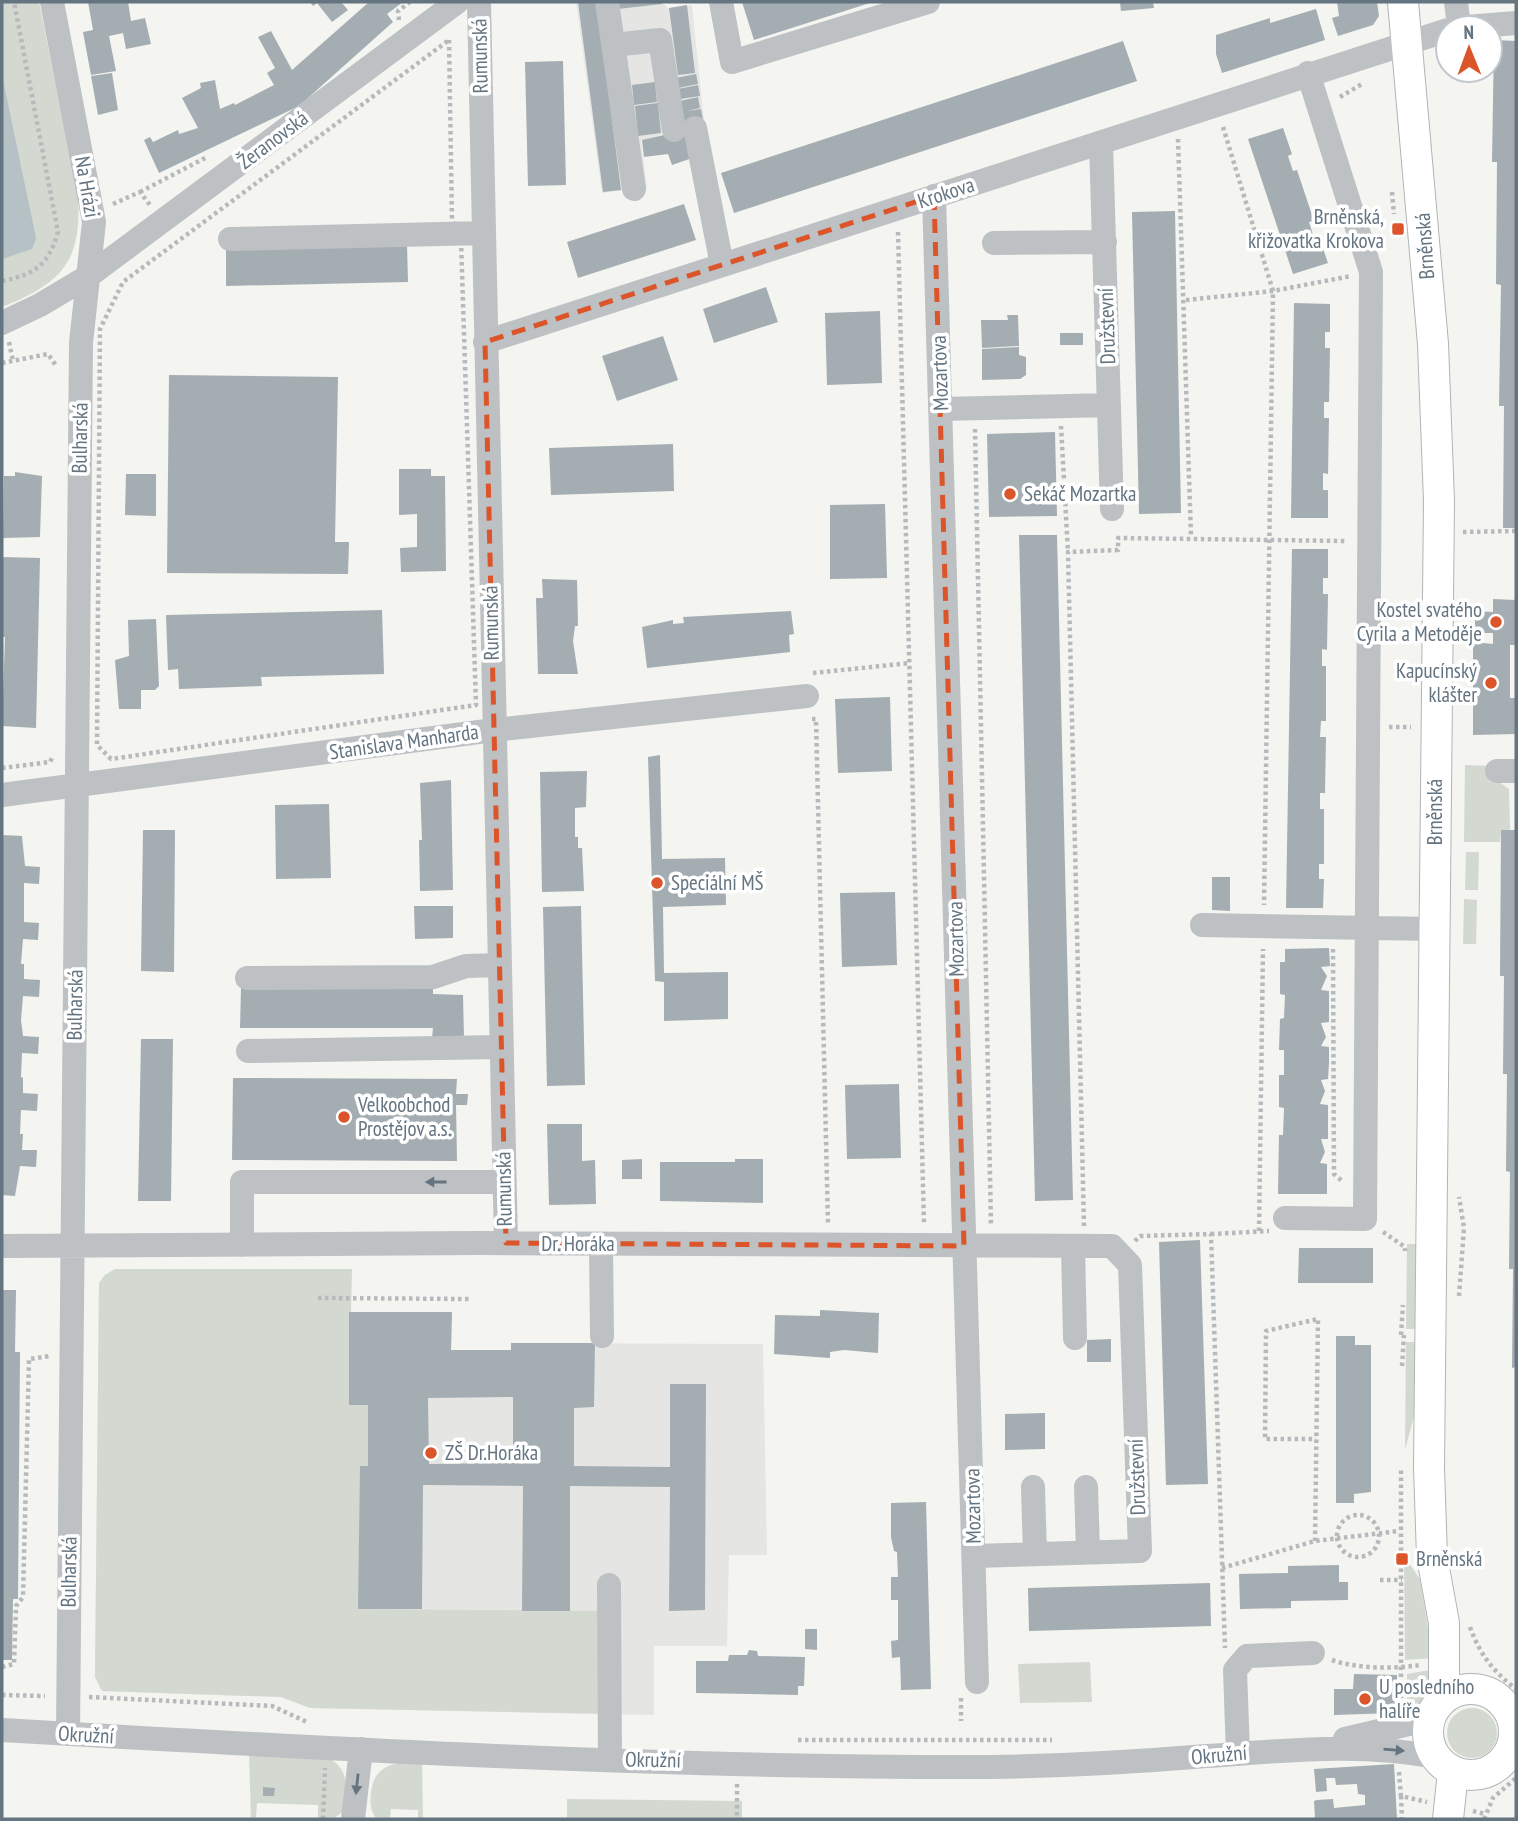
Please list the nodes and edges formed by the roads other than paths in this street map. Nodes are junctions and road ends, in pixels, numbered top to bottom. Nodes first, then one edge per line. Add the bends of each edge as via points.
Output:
1 (52, 2) edge
2 (457, 2) edge
3 (480, 2) edge
4 (607, 2) edge
5 (721, 2) edge
6 (928, 2) edge
7 (1403, 2) edge
8 (1434, 35) edge
9 (1408, 44) junction
10 (613, 45) junction
11 (1308, 73) junction
12 (1101, 143) junction
13 (635, 189) dead end
14 (934, 197) junction
15 (483, 233) junction
16 (230, 239) dead end
17 (1105, 242) junction
18 (994, 243) dead end
19 (722, 265) junction
20 (87, 277) junction
21 (2, 323) edge
22 (485, 342) junction
23 (1109, 405) junction
24 (941, 410) junction
25 (1112, 509) dead end
26 (805, 708) road end
27 (494, 730) junction
28 (77, 786) junction
29 (2, 795) edge
30 (1202, 925) dead end
31 (1368, 928) junction
32 (1435, 929) junction
33 (499, 965) junction
34 (247, 978) dead end
35 (501, 1046) junction
36 (248, 1051) dead end
37 (504, 1182) junction
38 (1285, 1218) dead end
39 (1078, 1241) junction
40 (506, 1243) junction
41 (601, 1244) junction
42 (242, 1245) junction
43 (72, 1246) junction
44 (964, 1246) junction
45 (1121, 1246) joint
46 (2, 1247) edge
47 (602, 1336) dead end
48 (1075, 1338) dead end
49 (1033, 1487) dead end
50 (1086, 1487) dead end
51 (1088, 1552) junction
52 (1035, 1554) junction
53 (974, 1556) junction
54 (609, 1585) dead end
55 (1444, 1623) junction
56 (1313, 1653) road end
57 (969, 1688) road end
58 (1480, 1690) junction
59 (1437, 1709) junction
60 (1513, 1712) edge
61 (2, 1730) edge
62 (68, 1734) junction
63 (1303, 1748) junction
64 (361, 1749) junction
65 (1238, 1754) junction
66 (1515, 1758) edge
67 (610, 1759) junction
68 (1455, 1768) junction
69 (354, 1819) edge
70 (1448, 1819) edge
71 (1466, 1819) edge

1 - 20 street, Na Hrázi via 94,222
2 - 20 street, Žeranovská
3 - 15 street, Rumunská
4 - 10 street
5 - 6 street via 733,62
7 - 9 main road, Brněnská
8 - 9 street, Krokova
9 - 11 street, Krokova
9 - 32 main road, Brněnská via 1433,352 1438,501
10 - 13 street
10 - 19 street via 660,40
11 - 12 street, Krokova
11 - 31 street via 1371,272
12 - 14 street, Krokova
12 - 17 street, Družstevní
14 - 19 street, Krokova
14 - 24 street, Mozartova
15 - 16 street
15 - 22 street, Rumunská
17 - 18 street
17 - 23 street, Družstevní
19 - 22 street, Krokova
20 - 21 street
20 - 28 street, Bulharská via 81,343
22 - 27 street, Rumunská
23 - 24 street
23 - 25 street, Družstevní
24 - 44 street, Mozartova
26 - 27 street, Stanislava Manharda
27 - 28 street, Stanislava Manharda
27 - 33 street, Rumunská
28 - 29 street, Stanislava Manharda
28 - 43 street, Bulharská
30 - 31 street
31 - 32 street
31 - 38 street via 1365,1219
32 - 55 main road, Brněnská via 1429,1468 1432,1557
33 - 34 street via 466,966 433,977
33 - 35 street, Rumunská
35 - 36 street
35 - 37 street, Rumunská
37 - 40 street, Rumunská
37 -> 42 street via 242,1182
39 - 44 street, Dr. Horáka
39 - 45 street, Dr. Horáka
39 - 48 street
40 - 41 street, Dr. Horáka
40 - 42 street, Dr. Horáka
41 - 44 street, Dr. Horáka
41 - 47 street
42 - 43 street, Dr. Horáka
43 - 46 street, Dr. Horáka
43 - 62 street, Bulharská
44 - 53 street, Mozartova
45 - 51 street, Družstevní via 1130,1265 1140,1551
49 - 52 street
50 - 51 street
51 - 52 street, Družstevní
52 - 53 street, Družstevní
53 - 57 street, Mozartova
54 - 67 street
55 - 58 main road, Brněnská
55 - 59 main road, Brněnská
56 - 65 street via 1247,1656 1239,1662 1235,1670
58 - 59 main road via 1461,1690
58 - 60 main road
59 - 63 street, Okružní
59 - 68 main road via 1428,1739
60 - 66 main road
61 - 62 street, Okružní
62 - 64 street, Okružní
63 - 65 street, Okružní
63 -> 68 street, Okružní via 1398,1750
64 - 67 street, Okružní
64 -> 69 street
65 - 67 street, Okružní via 990,1767
66 - 68 main road via 1497,1767
68 - 70 main road
68 - 71 main road

